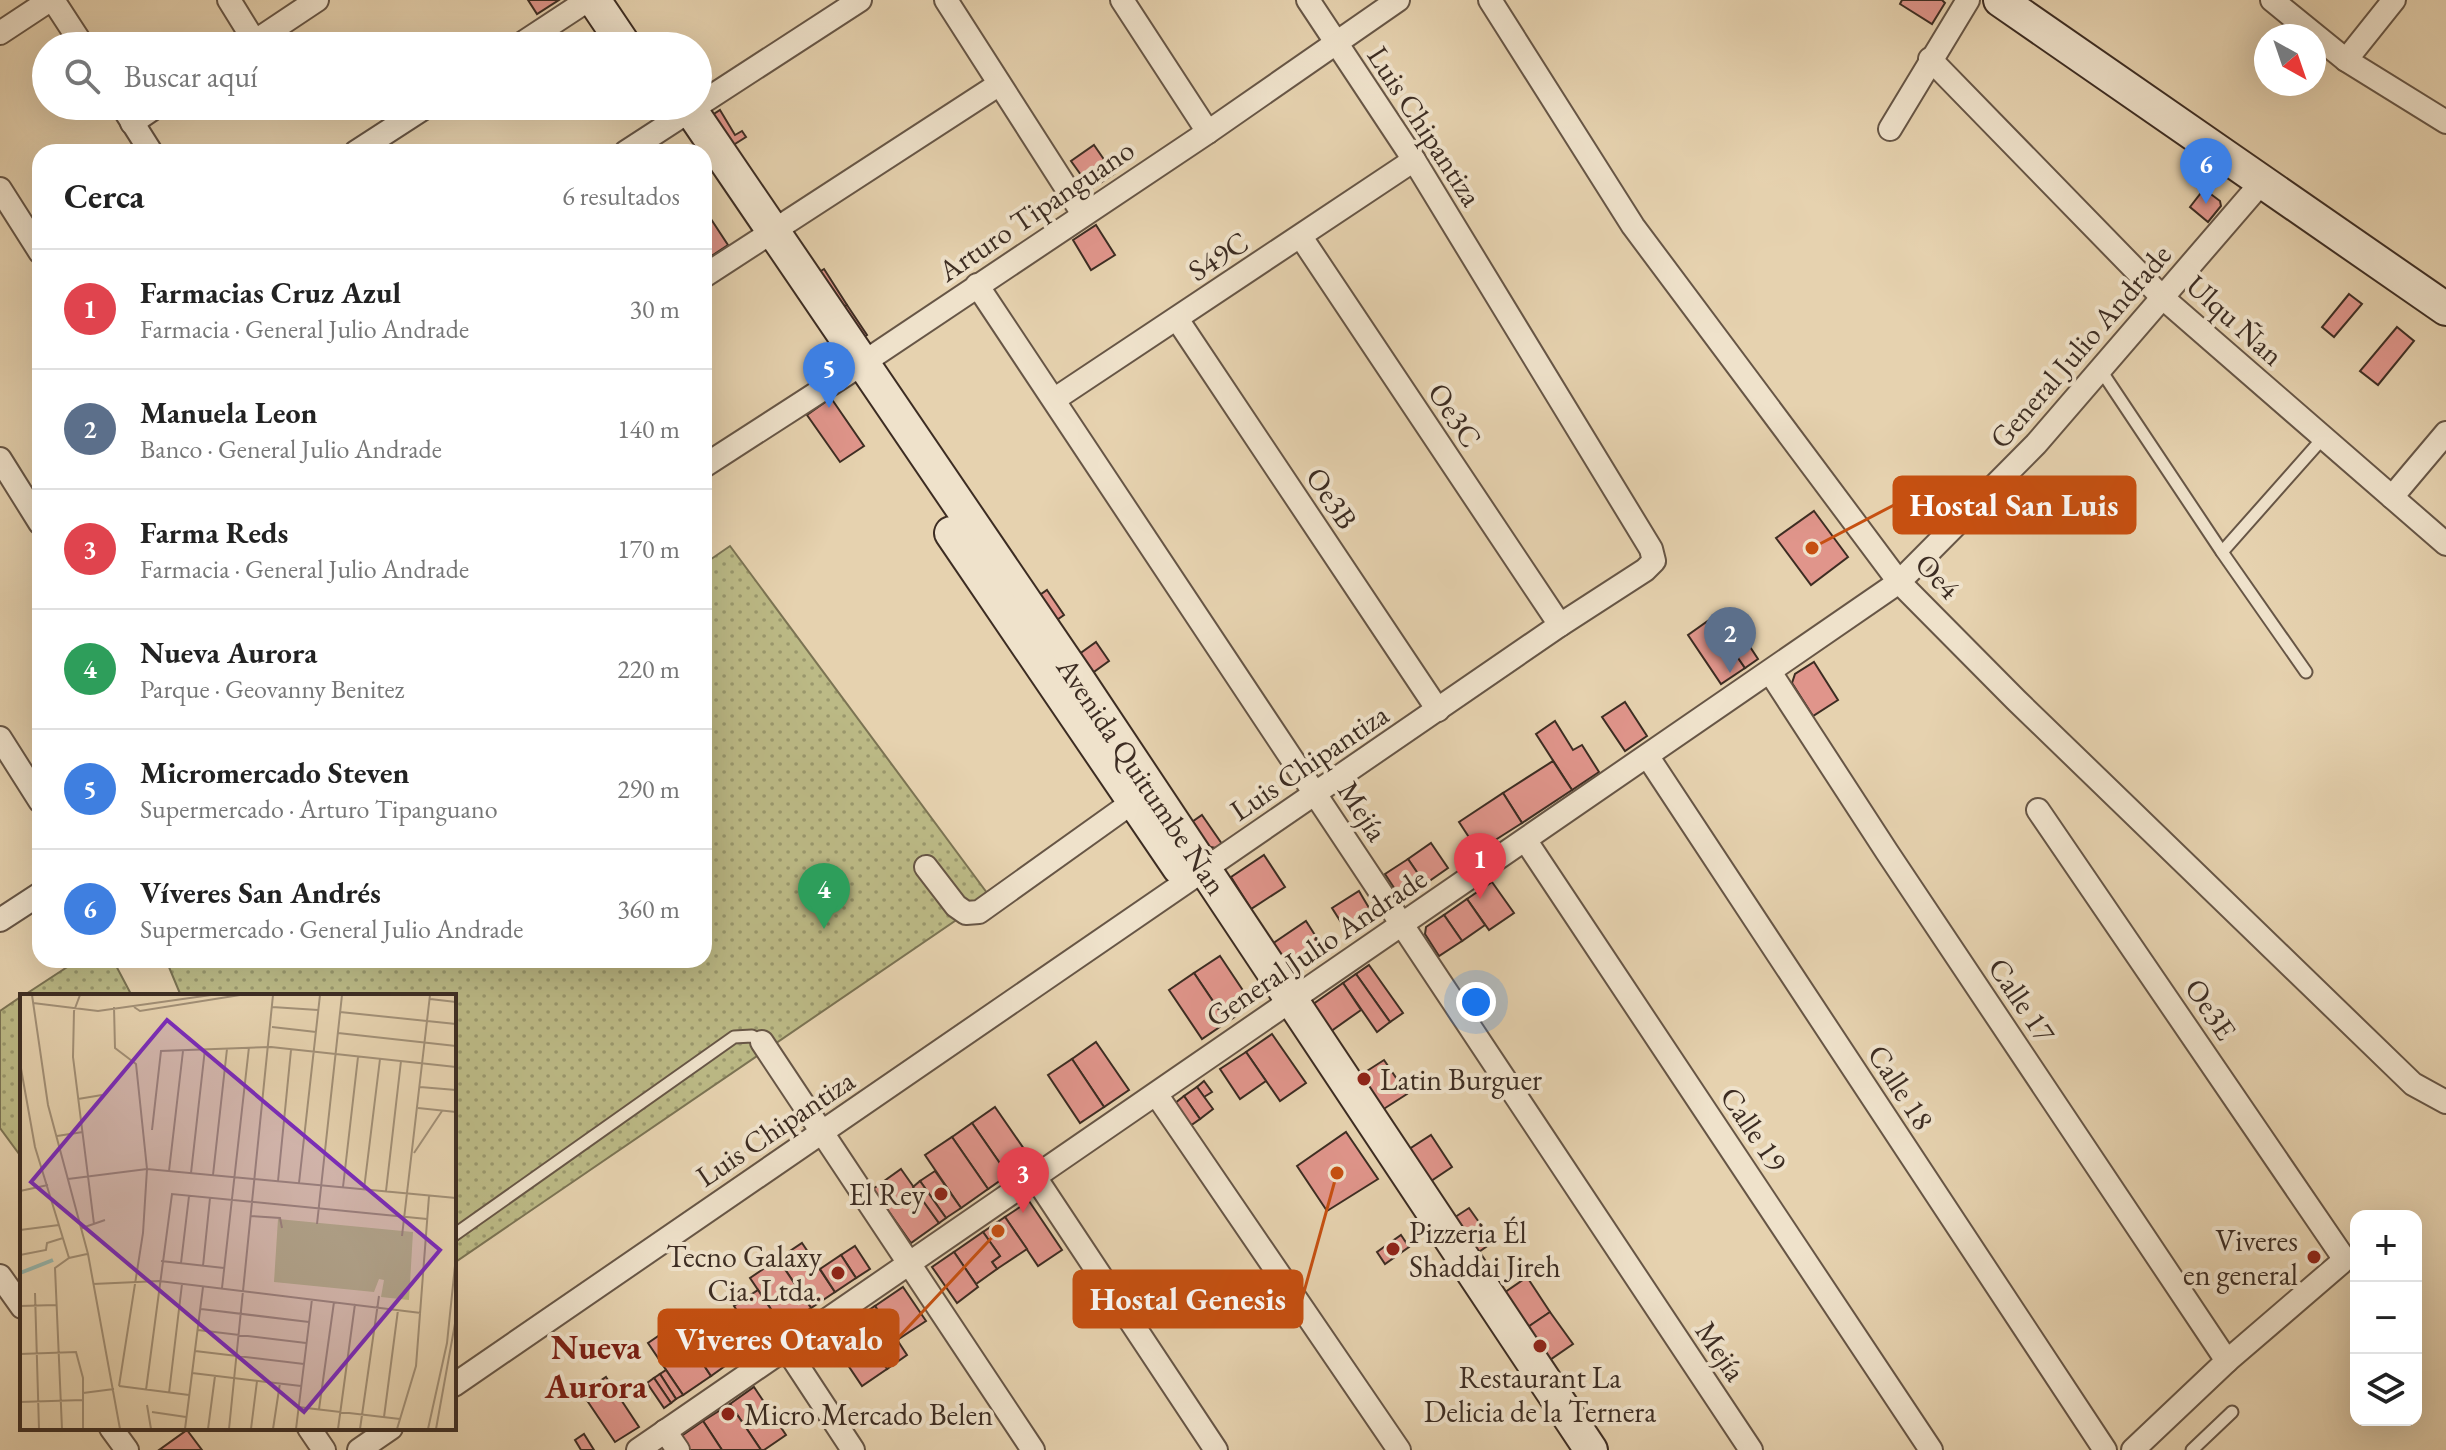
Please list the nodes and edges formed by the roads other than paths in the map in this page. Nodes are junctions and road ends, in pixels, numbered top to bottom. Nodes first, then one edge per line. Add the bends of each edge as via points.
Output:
1 (52, 0) edge
2 (229, 0) edge
3 (317, 0) edge
4 (591, 0) edge
5 (620, 0) edge
6 (860, 0) edge
7 (946, 0) edge
8 (1122, 0) edge
9 (1308, 0) edge
10 (1398, 0) edge
11 (1490, 0) edge
12 (1968, 0) edge
13 (2000, 0) edge
14 (2394, 0) edge
15 (2287, 4) edge
16 (74, 32) edge
17 (246, 32) edge
18 (270, 32) edge
19 (540, 32) edge
20 (615, 32) edge
21 (640, 32) edge
22 (0, 33) edge
23 (1336, 44) junction
24 (1930, 59) junction
25 (2346, 60) junction
26 (998, 85) junction
27 (712, 91) edge
28 (131, 120) edge
29 (405, 120) edge
30 (668, 120) edge
31 (684, 120) edge
32 (686, 120) edge
33 (2446, 122) edge
34 (1890, 129) dead end
35 (1208, 132) junction
36 (146, 144) edge
37 (368, 144) edge
38 (637, 144) edge
39 (693, 144) edge
40 (702, 144) edge
41 (712, 159) edge
42 (1414, 160) junction
43 (712, 174) edge
44 (2262, 182) junction
45 (0, 189) edge
46 (1083, 214) junction
47 (764, 237) junction
48 (1301, 237) junction
49 (32, 239) edge
50 (712, 271) edge
51 (977, 285) junction
52 (2163, 298) junction
53 (2446, 309) edge
54 (1177, 319) junction
55 (853, 369) junction
56 (2100, 369) junction
57 (1055, 399) junction
58 (2446, 433) edge
59 (2323, 438) junction
60 (0, 459) edge
61 (712, 461) edge
62 (2392, 497) junction
63 (32, 510) edge
64 (2446, 544) edge
65 (2222, 552) junction
66 (1899, 582) junction
67 (1560, 625) junction
68 (1770, 672) junction
69 (2306, 672) dead end
70 (1438, 710) junction
71 (0, 738) edge
72 (1648, 757) junction
73 (32, 788) edge
74 (1316, 793) junction
75 (1142, 796) junction
76 (2038, 810) dead end
77 (1526, 841) junction
78 (926, 867) dead end
79 (1197, 876) junction
80 (32, 899) edge
81 (0, 920) edge
82 (1401, 924) junction
83 (1282, 1007) junction
84 (762, 1042) joint
85 (1156, 1094) junction
86 (2446, 1102) edge
87 (821, 1133) junction
88 (1035, 1177) junction
89 (456, 1234) edge
90 (909, 1264) junction
91 (0, 1276) edge
92 (20, 1304) edge
93 (786, 1348) junction
94 (2227, 1361) junction
95 (456, 1384) edge
96 (2232, 1412) dead end
97 (112, 1430) edge
98 (310, 1430) edge
99 (388, 1430) edge
100 (672, 1441) edge
101 (127, 1450) edge
102 (324, 1450) edge
103 (359, 1450) edge
104 (638, 1450) edge
105 (853, 1450) edge
106 (1033, 1450) edge
107 (1216, 1450) edge
108 (1399, 1450) edge
109 (1566, 1450) edge
110 (1591, 1450) edge
111 (1751, 1450) edge
112 (1931, 1450) edge
113 (2105, 1450) edge
114 (2133, 1450) edge
115 (2192, 1450) edge

1 - 16 street
1 - 22 street
2 - 17 street
3 - 18 street
4 - 19 street
4 - 20 street
5 - 21 street
6 - 27 street
7 - 26 street
8 - 35 street
9 - 23 street, Luis Chipantiza
10 - 23 street, Arturo Tipanguano
11 - 66 street, Oe4 via 1633,226
12 - 24 street
13 - 44 street
14 - 25 street
15 - 25 street
23 - 35 street, Arturo Tipanguano
23 - 42 street, Luis Chipantiza
24 - 34 street
24 - 52 street, Ulqu Ñan
25 - 33 street
26 - 46 street
26 - 47 street
28 - 36 street
29 - 37 street
30 - 38 street
31 - 39 street
32 - 40 street, Avenida Quitumbe Ñan
35 - 46 street, Arturo Tipanguano
41 - 47 street, Avenida Quitumbe Ñan
42 - 48 street, S49C
42 - 67 street, Luis Chipantiza via 1651,549 1654,561 1645,570
43 - 47 street, Avenida Quitumbe Ñan
44 - 52 street, General Julio Andrade
44 - 53 street
45 - 49 street
46 - 51 street, Arturo Tipanguano
47 - 50 street
47 - 55 street, Avenida Quitumbe Ñan
48 - 54 street, S49C
48 - 67 street, Oe3C
51 - 55 street, Arturo Tipanguano
51 - 57 street, Mejía
52 - 56 street, General Julio Andrade
52 - 59 street, Ulqu Ñan
54 - 57 street, S49C
54 - 70 street, Oe3B
55 - 61 street, Arturo Tipanguano
55 - 75 street, Avenida Quitumbe Ñan
56 - 65 lane
56 - 66 street, General Julio Andrade via 2036,444
57 - 74 street, Mejía
58 - 62 street
59 - 62 street, Ulqu Ñan
59 - 65 lane
60 - 63 street
62 - 64 street, Ulqu Ñan
65 - 69 lane
66 - 68 street, General Julio Andrade
66 - 86 street, Oe4 via 2413,1084
67 - 70 street, Luis Chipantiza
68 - 72 street, General Julio Andrade
68 - 94 street, Calle 17
70 - 74 street, Luis Chipantiza
71 - 73 street
72 - 77 street, General Julio Andrade
72 - 113 street, Calle 18
74 - 79 street, Luis Chipantiza
74 - 82 street, Mejía
75 - 78 street via 979,912 966,913 956,906
75 - 79 street, Avenida Quitumbe Ñan
76 - 94 street, Oe3E via 2341,1254 2341,1263
77 - 82 street, General Julio Andrade
77 - 112 street, Calle 19
79 - 83 street, Avenida Quitumbe Ñan
79 - 87 street, Luis Chipantiza
80 - 81 street
82 - 83 street, General Julio Andrade
82 - 111 street, Mejía
83 - 85 street, General Julio Andrade
83 - 109 street, Avenida Quitumbe Ñan
83 - 110 street, Avenida Quitumbe Ñan
84 - 87 street
84 - 89 lane via 752,1036 734,1037
85 - 88 street, General Julio Andrade
85 - 108 street
87 - 90 street
87 - 95 street, Luis Chipantiza
88 - 90 street, General Julio Andrade
88 - 107 street
90 - 93 street, General Julio Andrade
90 - 106 street
91 - 92 street
93 - 100 street, General Julio Andrade
93 - 105 street
94 - 114 street
96 - 115 lane
97 - 101 street
98 - 102 street
99 - 103 street
100 - 104 street, General Julio Andrade

